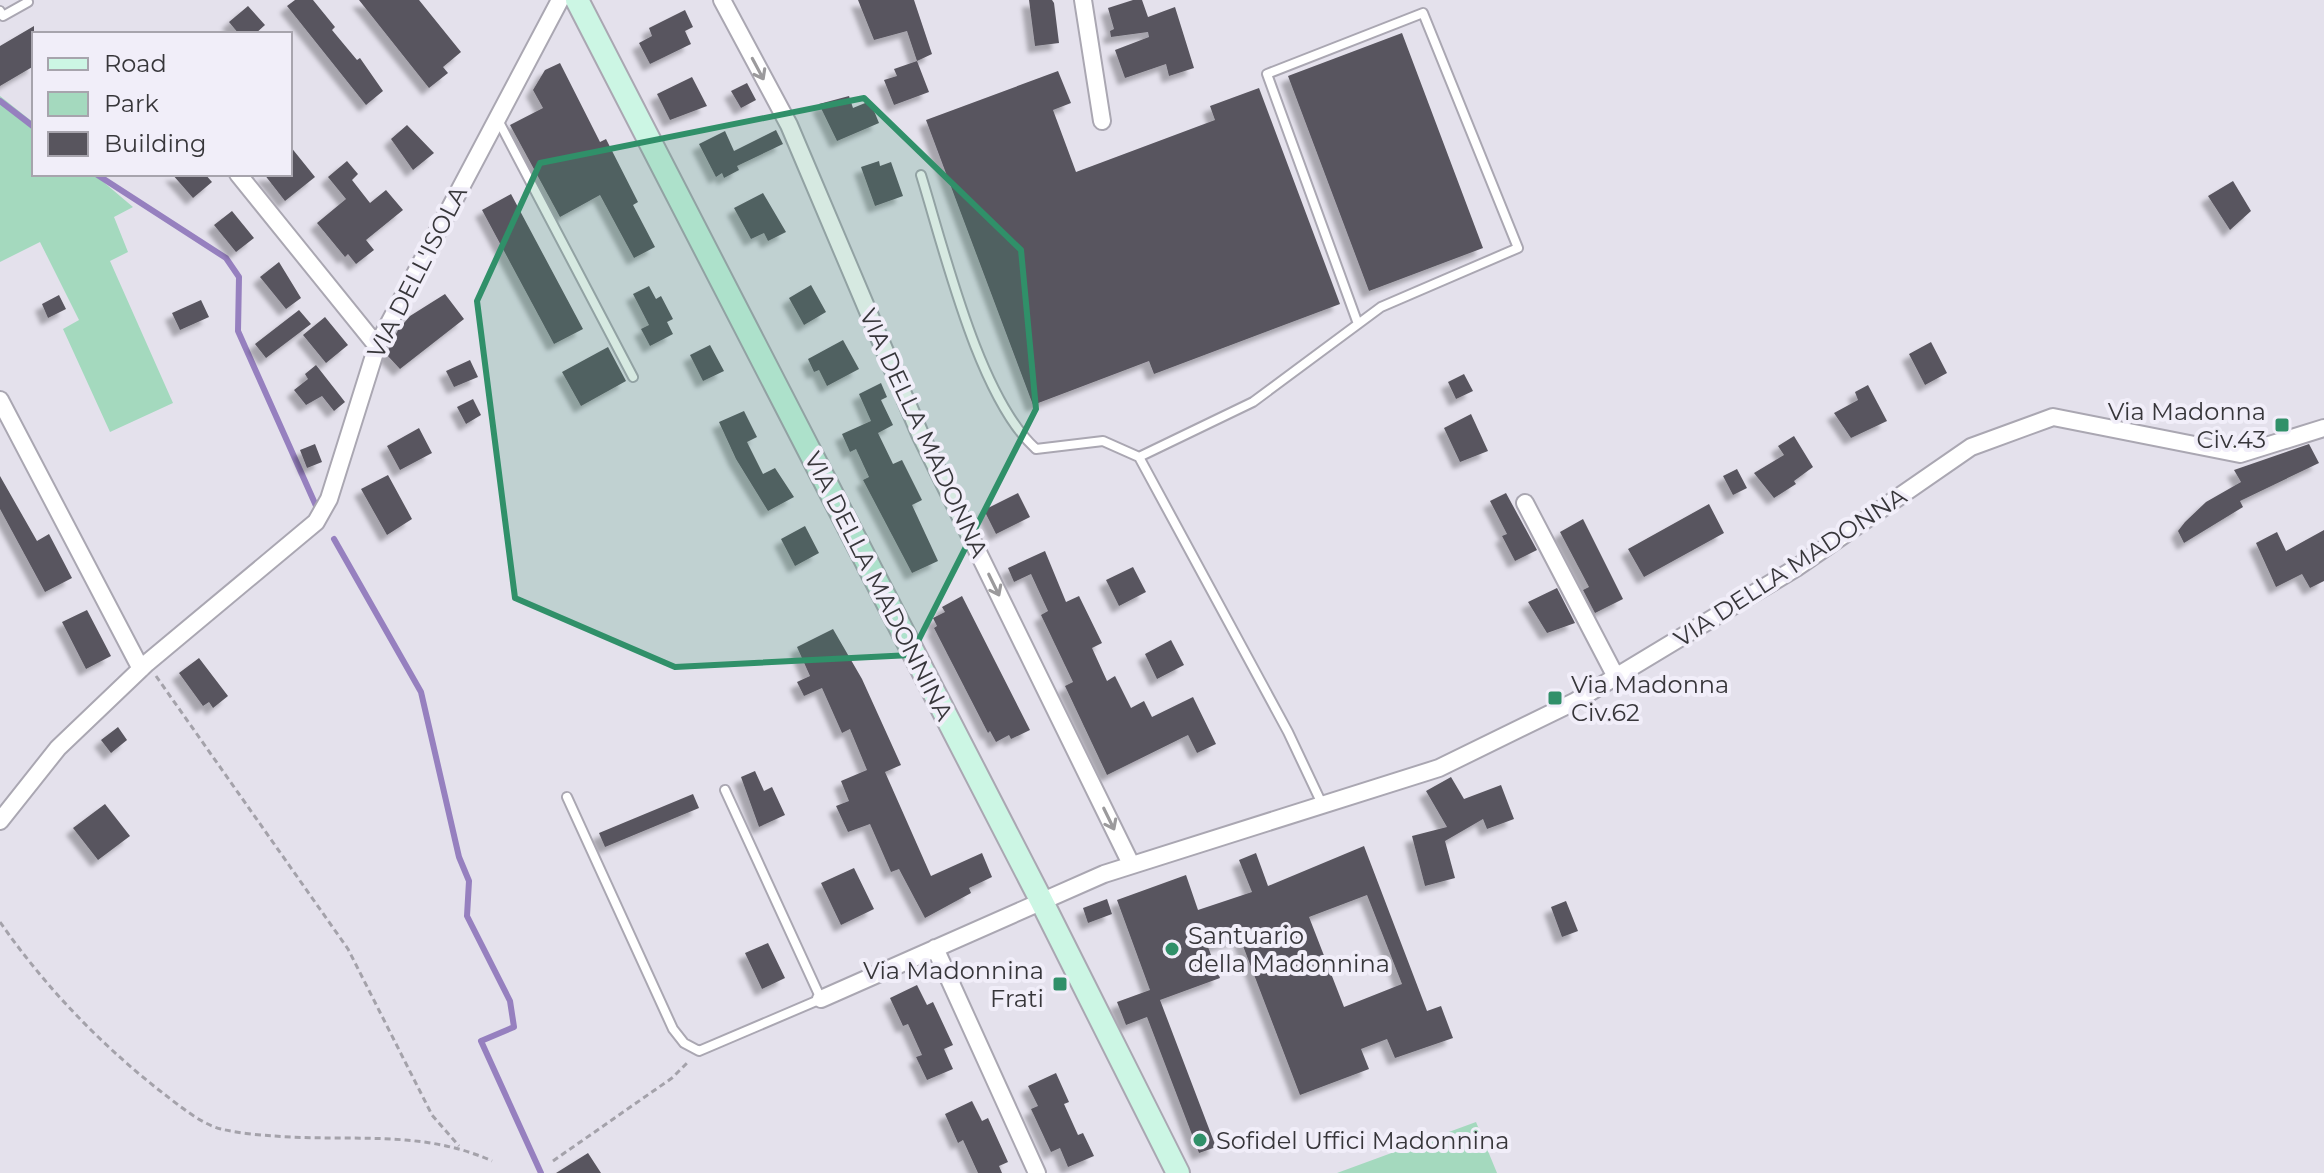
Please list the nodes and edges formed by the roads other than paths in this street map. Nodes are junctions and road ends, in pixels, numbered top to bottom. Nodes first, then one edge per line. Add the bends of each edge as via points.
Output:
1 (560, 0) edge
2 (577, 0) edge
3 (722, 0) edge
4 (1083, 0) edge
5 (28, 2) dead end
6 (0, 11) edge
7 (497, 118) junction
8 (1102, 121) dead end
9 (921, 175) dead end
10 (240, 176) edge
11 (1358, 324) junction
12 (377, 346) junction
13 (633, 377) dead end
14 (0, 400) edge
15 (2324, 428) edge
16 (1139, 457) junction
17 (1525, 503) dead end
18 (144, 666) junction
19 (1616, 677) junction
20 (725, 790) dead end
21 (567, 797) dead end
22 (1323, 807) junction
23 (0, 821) edge
24 (1131, 864) junction
25 (1041, 900) junction
26 (935, 948) junction
27 (821, 999) junction
28 (1037, 1173) edge
29 (1178, 1173) edge

1 - 7 street, VIA DELL'ISOLA
2 - 25 street, VIA DELLA MADONNINA
3 -> 24 street, VIA DELLA MADONNA via 789,125 920,434
4 - 8 street
5 - 6 lane via 3,16
7 - 12 street, VIA DELL'ISOLA
7 - 13 lane
9 - 16 lane via 969,332 1017,432 1036,449 1103,441
10 - 12 street
11 - 11 lane via 1381,307 1518,248 1423,13 1267,74
11 - 16 lane via 1253,402
12 - 18 street, VIA DELL'ISOLA via 329,499 316,522
14 - 18 street
15 - 19 street, VIA DELLA MADONNA via 2240,454 2053,417 1971,447 1796,568
16 - 22 lane
17 - 19 street
18 - 23 street, VIA DELL'ISOLA via 58,748
19 - 22 street, VIA DELLA MADONNA via 1439,768
20 - 27 lane
21 - 27 lane via 684,1043 699,1051
22 - 24 street, VIA DELLA MADONNA
24 - 25 street, VIA DELLA MADONNA
25 - 26 street, VIA DELLA MADONNA
25 - 29 street, VIA DELLA MADONNINA
26 - 27 street, VIA DELLA MADONNA
26 - 28 street

